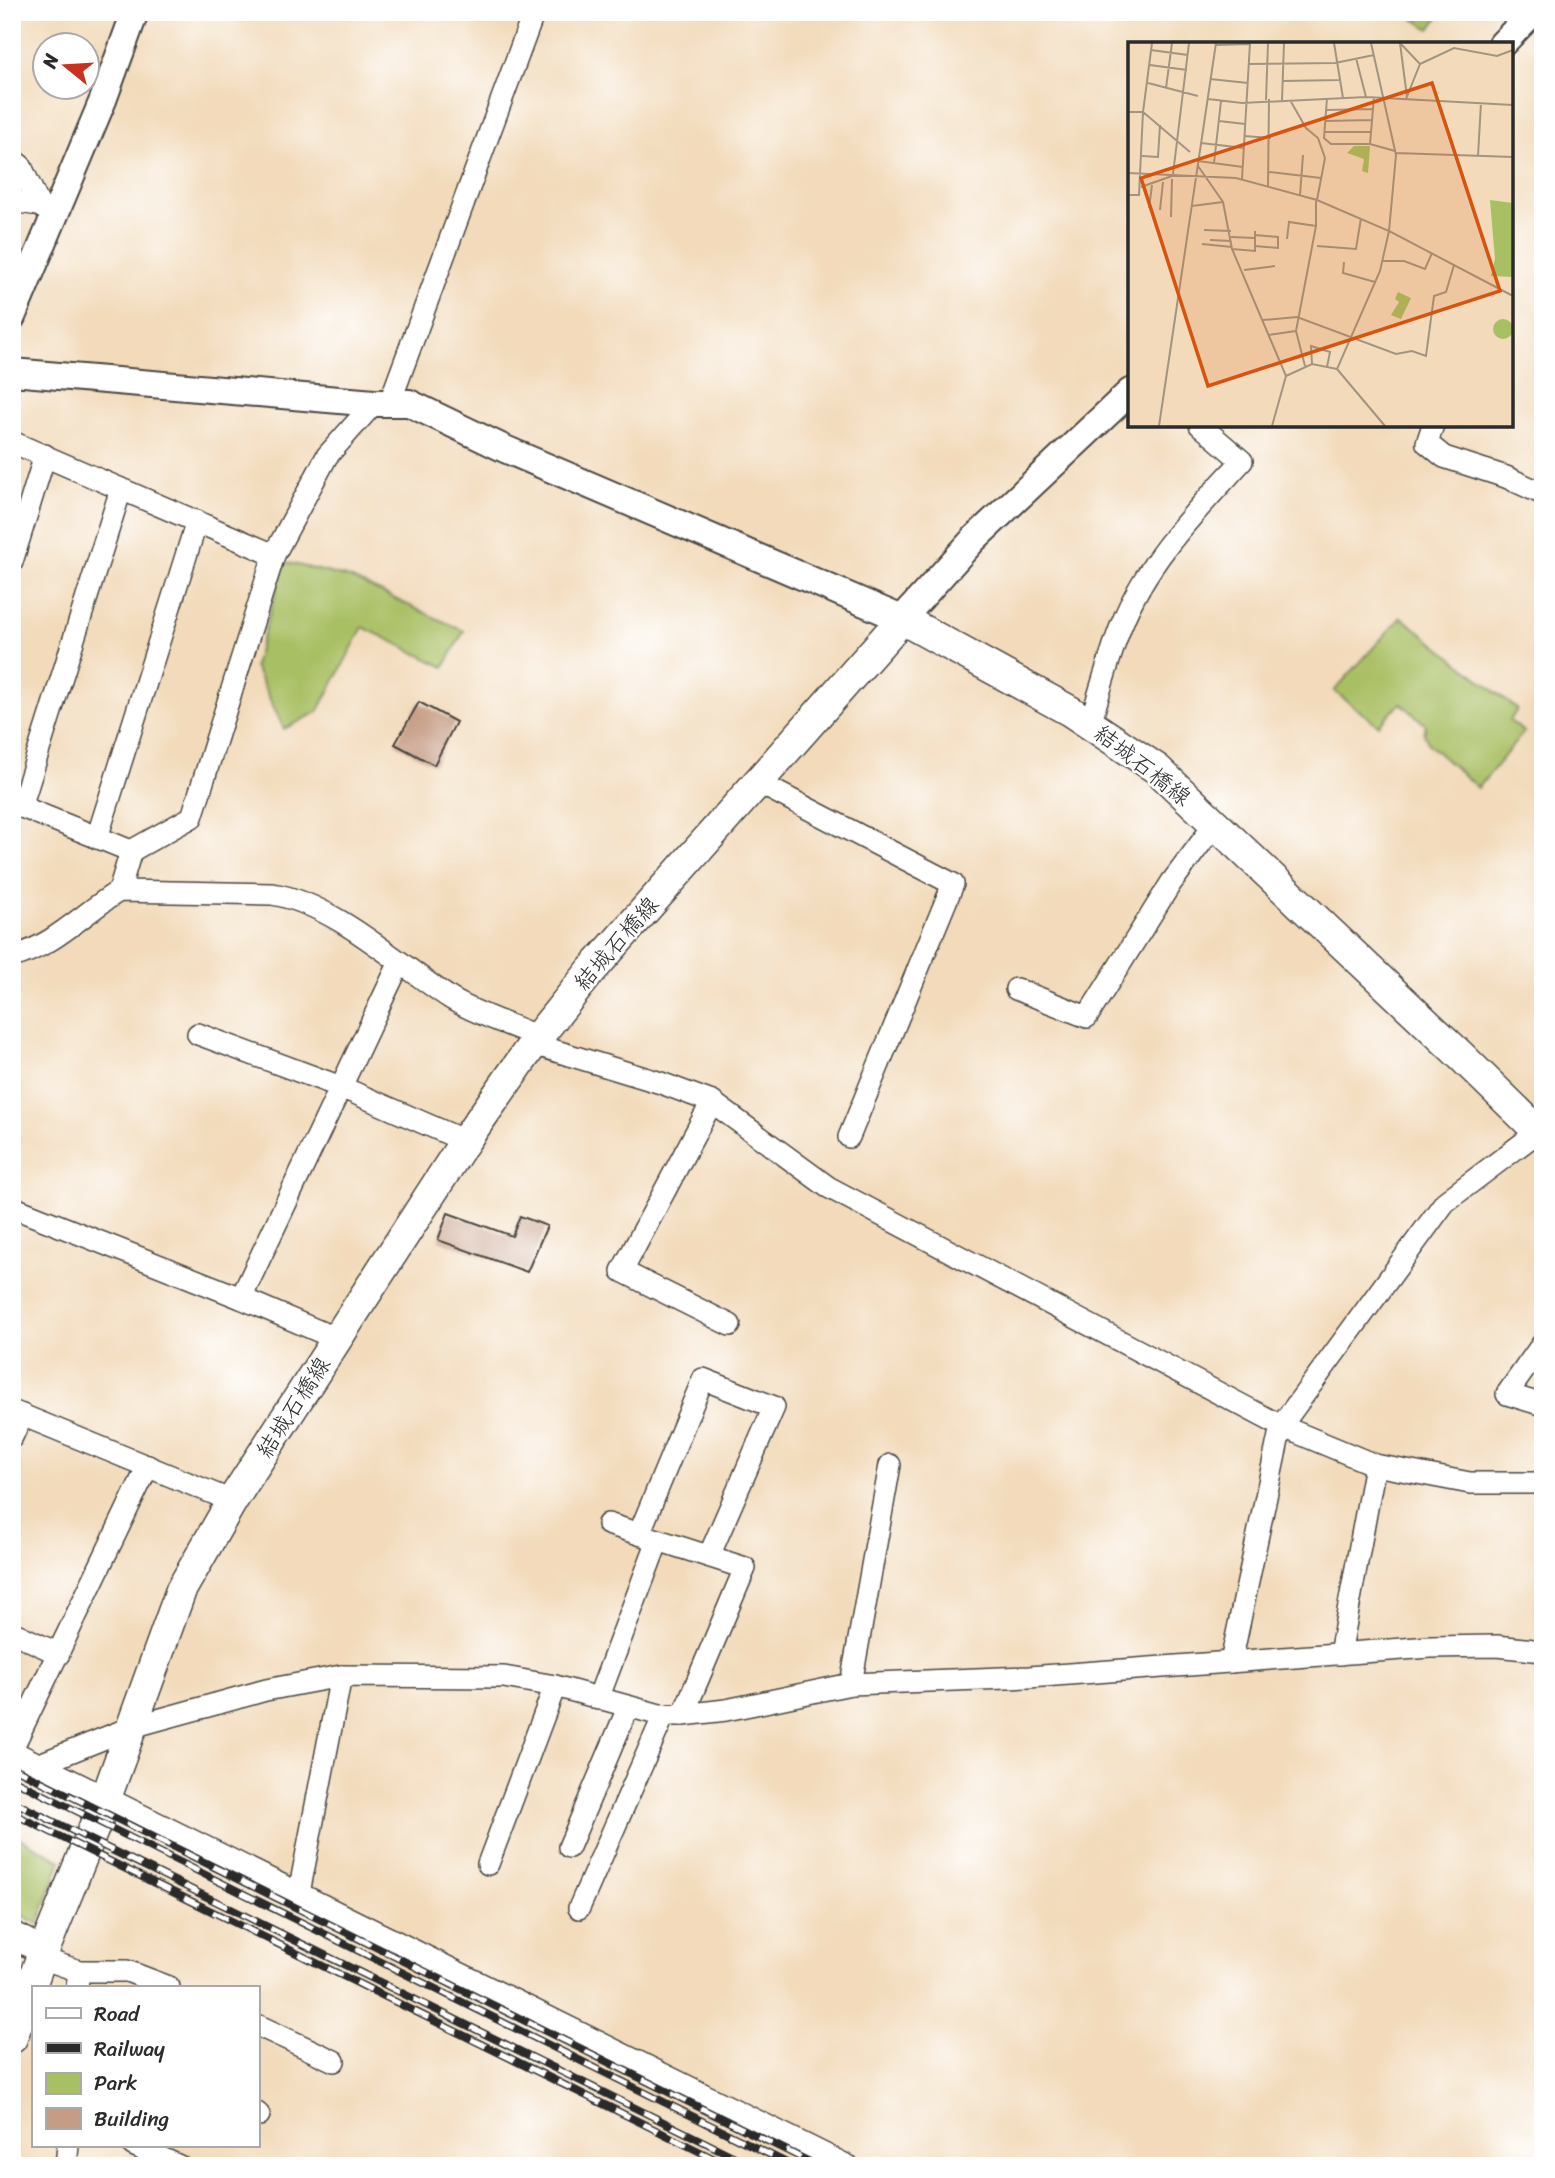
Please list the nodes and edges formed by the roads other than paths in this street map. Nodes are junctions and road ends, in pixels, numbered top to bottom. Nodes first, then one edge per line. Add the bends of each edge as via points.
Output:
1 (135, 12) edge
2 (534, 12) edge
3 (1532, 13) edge
4 (1504, 42) edge
5 (12, 159) edge
6 (12, 201) edge
7 (47, 211) junction
8 (12, 317) edge
9 (12, 372) edge
10 (1128, 394) edge
11 (382, 403) junction
12 (1202, 427) edge
13 (1432, 427) edge
14 (12, 442) edge
15 (45, 456) junction
16 (121, 489) junction
17 (1543, 494) edge
18 (197, 521) junction
19 (274, 555) junction
20 (12, 562) edge
21 (902, 619) junction
22 (1090, 724) junction
23 (757, 782) junction
24 (17, 805) edge
25 (1215, 824) junction
26 (97, 838) junction
27 (131, 851) junction
28 (119, 891) junction
29 (12, 957) edge
30 (400, 962) junction
31 (1016, 989) dead end
32 (198, 1034) dead end
33 (536, 1040) junction
34 (341, 1087) junction
35 (712, 1102) junction
36 (1542, 1132) edge
37 (849, 1137) dead end
38 (465, 1141) junction
39 (14, 1213) edge
40 (241, 1298) junction
41 (730, 1325) dead end
42 (337, 1339) junction
43 (1543, 1343) edge
44 (1543, 1405) edge
45 (17, 1413) edge
46 (1281, 1426) junction
47 (12, 1437) edge
48 (890, 1465) dead end
49 (1375, 1465) junction
50 (148, 1466) junction
51 (1543, 1483) edge
52 (232, 1501) junction
53 (608, 1524) dead end
54 (648, 1537) junction
55 (709, 1556) junction
56 (12, 1632) edge
57 (1543, 1651) edge
58 (59, 1654) junction
59 (1340, 1654) junction
60 (1231, 1662) junction
61 (341, 1676) junction
62 (851, 1684) junction
63 (555, 1686) junction
64 (598, 1699) junction
65 (628, 1708) junction
66 (673, 1715) junction
67 (132, 1727) junction
68 (12, 1750) edge
69 (40, 1765) junction
70 (106, 1798) junction
71 (569, 1847) dead end
72 (488, 1864) dead end
73 (299, 1893) junction
74 (579, 1908) dead end
75 (12, 1935) edge
76 (42, 1955) junction
77 (78, 1979) edge
78 (167, 1986) edge
79 (259, 2026) edge
80 (12, 2038) edge
81 (334, 2061) dead end
82 (68, 2146) edge
83 (135, 2146) edge
84 (66, 2166) edge
85 (179, 2166) edge
86 (848, 2166) edge

1 - 7 street via 103,100
2 - 11 street
3 - 4 street
5 - 7 street via 21,166
6 - 7 street
7 - 8 street
9 - 11 street
10 - 21 street via 974,539
11 - 19 street via 327,456
11 - 21 street via 409,403 505,449
12 - 22 street via 1242,461 1178,530 1141,584 1121,625
13 - 17 street via 1427,443 1444,457
14 - 15 street
15 - 16 street
15 - 20 street
16 - 18 street
16 - 24 street
18 - 19 street
18 - 26 street
19 - 27 street via 192,817
21 - 22 main road, 結城石橋線
21 - 23 main road, 結城石橋線
22 - 25 main road, 結城石橋線 via 1157,769
23 - 33 main road, 結城石橋線
23 - 37 street via 953,884
24 - 26 street
25 - 31 street via 1171,883 1087,1017
25 - 36 main road, 結城石橋線
26 - 27 street
27 - 28 street
28 - 29 street via 49,943
28 - 30 street via 288,896 321,909
30 - 33 street via 453,1000
30 - 34 street
32 - 34 street
33 - 35 street
33 - 38 main road, 結城石橋線
34 - 38 street
34 - 40 street
35 - 41 street via 622,1272
35 - 46 street via 828,1187
36 - 46 street via 1446,1202
38 - 42 main road, 結城石橋線
39 - 40 street
40 - 42 street
42 - 52 main road, 結城石橋線
43 - 44 street via 1507,1394
45 - 47 street
45 - 50 street
46 - 49 street
46 - 60 street
48 - 62 street
49 - 51 street via 1470,1483
49 - 59 street
50 - 52 street
50 - 58 street
52 - 67 main road, 結城石橋線 via 181,1590
53 - 54 street
54 - 55 street
54 - 55 street via 704,1379 774,1407
54 - 64 street
55 - 66 street via 745,1568
56 - 58 street
57 - 59 street via 1497,1646
58 - 68 street
59 - 60 street
60 - 62 street
61 - 63 street via 504,1677
61 - 67 street via 266,1690
61 - 73 street
62 - 66 street via 726,1710
63 - 64 street
63 - 72 street
64 - 65 street
65 - 66 street
65 - 71 street
66 - 74 street
67 - 69 street
67 - 70 main road, 結城石橋線
68 - 69 street
69 - 70 street
70 - 73 street
70 - 76 main road, 結城石橋線
73 - 86 street
75 - 76 street
76 - 77 street
76 - 80 main road, 結城石橋線
77 - 78 street via 127,1970
79 - 81 street
82 - 84 street
83 - 85 street

